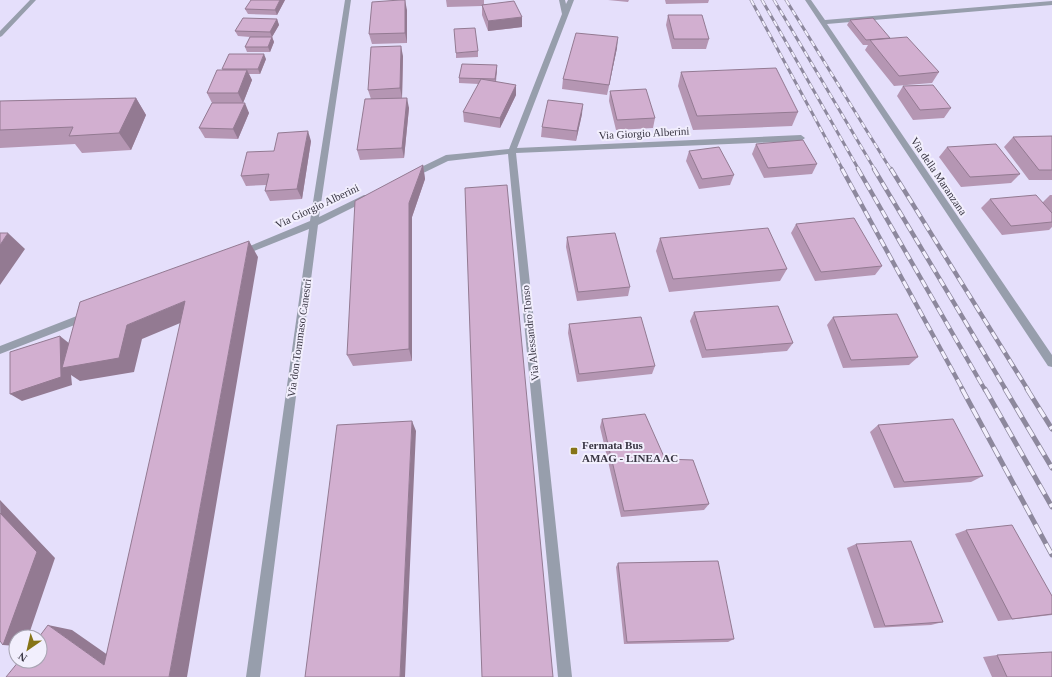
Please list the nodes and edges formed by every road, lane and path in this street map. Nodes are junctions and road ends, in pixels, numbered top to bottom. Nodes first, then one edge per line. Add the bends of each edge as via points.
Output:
1 (33, 0) edge
2 (348, 0) edge
3 (562, 0) edge
4 (571, 0) edge
5 (808, 0) edge
6 (1052, 3) edge
7 (566, 14) junction
8 (823, 22) junction
9 (9, 26) junction
10 (0, 30) edge
11 (0, 35) edge
12 (801, 138) dead end
13 (512, 151) junction
14 (404, 178) edge
15 (377, 192) edge
16 (314, 223) junction
17 (234, 256) edge
18 (95, 313) edge
19 (0, 350) edge
20 (1052, 363) edge
21 (253, 677) edge
22 (565, 677) edge

1 - 9 street
2 - 16 street, Via don Tommaso Canestri
3 - 7 street
4 - 7 street, Via Alessandro Tonso
5 - 8 street, Via della Maranzana
6 - 8 street
7 - 13 street, Via Alessandro Tonso
8 - 20 street, Via della Maranzana
9 - 10 street
9 - 11 street
12 - 13 street, Via Giorgio Alberini
13 - 14 street, Via Giorgio Alberini via 446,158
13 - 22 street, Via Alessandro Tonso
15 - 16 street, Via Giorgio Alberini
16 - 17 street, Via Giorgio Alberini
16 - 21 street, Via don Tommaso Canestri
18 - 19 street

